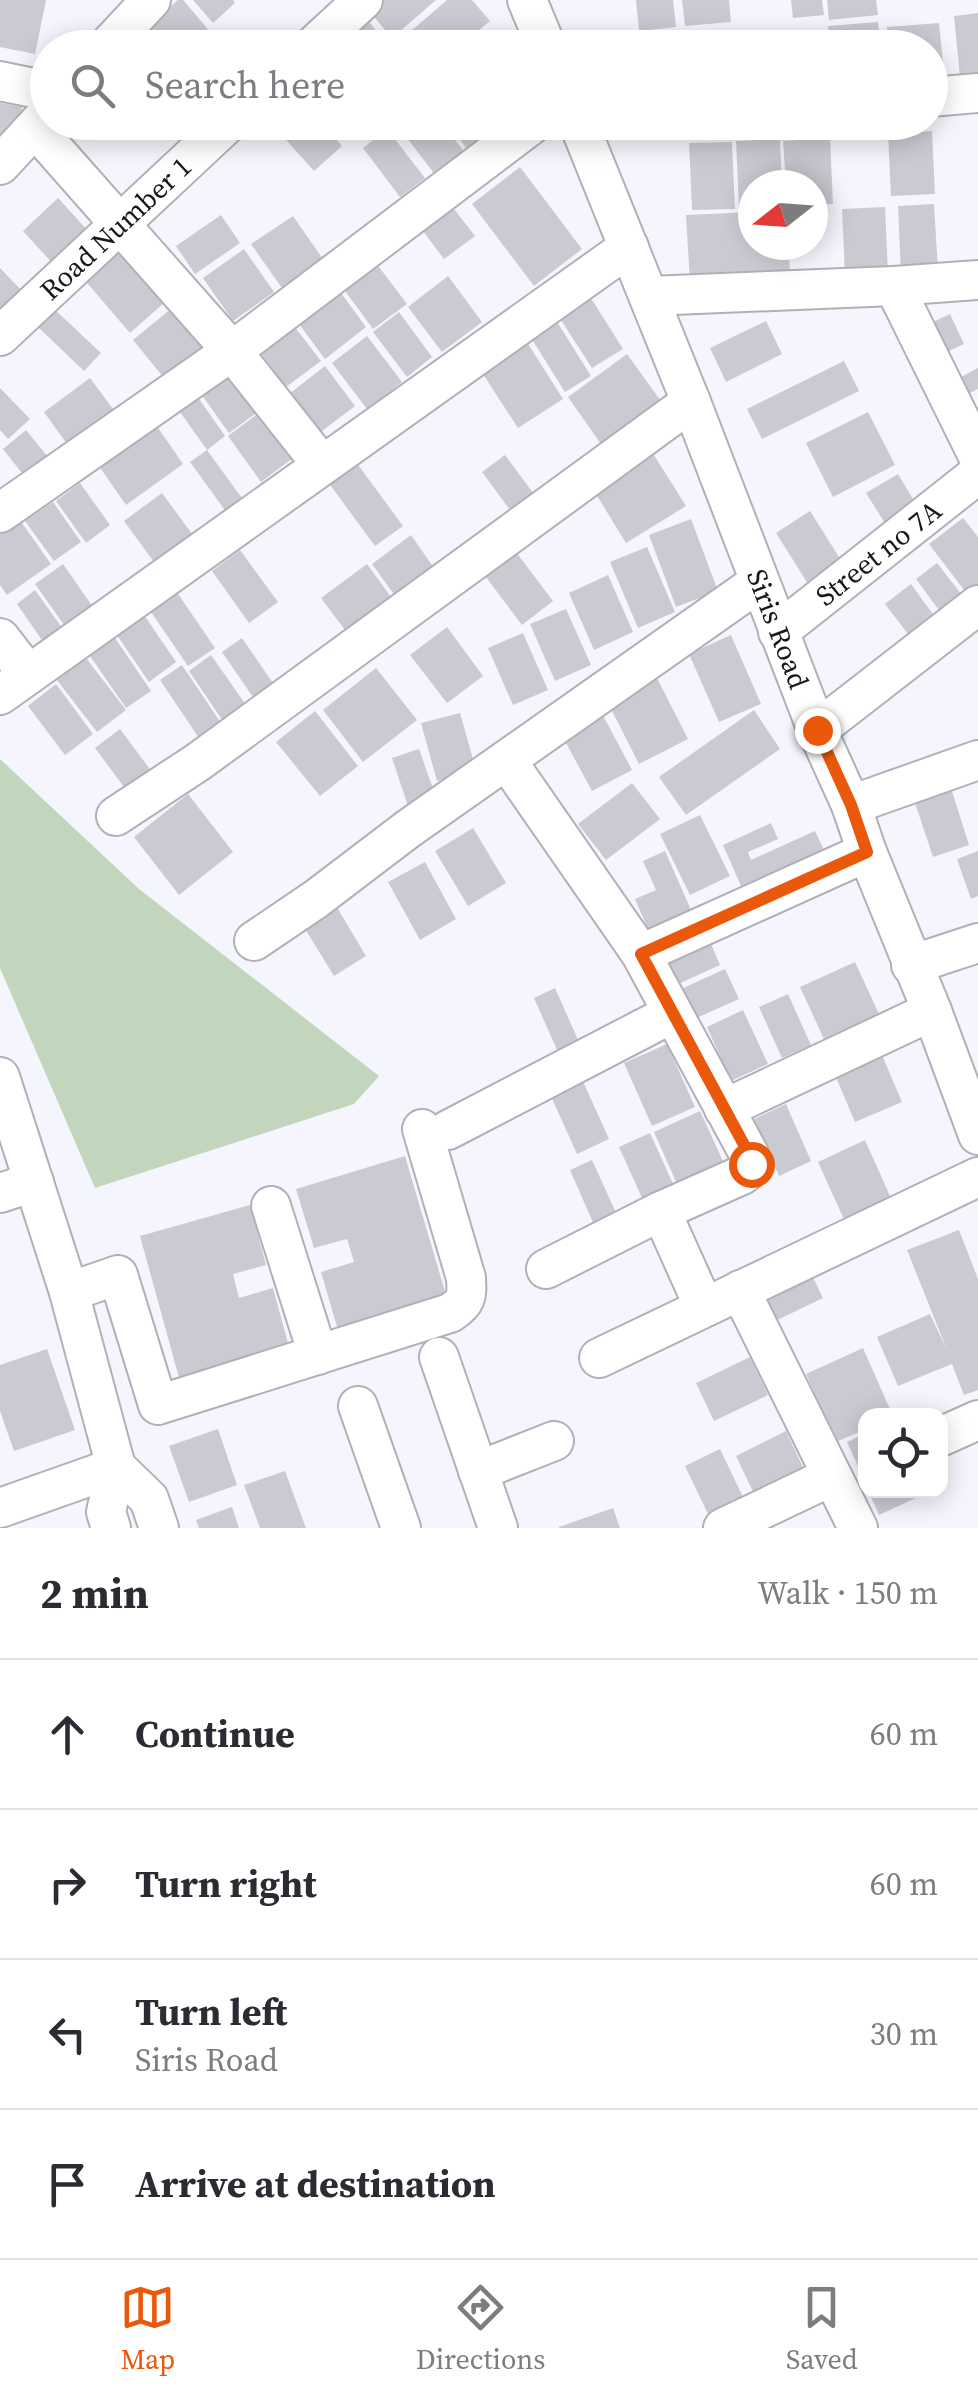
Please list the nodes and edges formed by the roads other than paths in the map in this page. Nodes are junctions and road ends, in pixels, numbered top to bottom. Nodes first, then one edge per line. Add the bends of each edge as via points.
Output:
1 (151, 0) edge
2 (364, 0) edge
3 (527, 0) edge
4 (123, 30) edge
5 (332, 30) edge
6 (540, 30) edge
7 (0, 81) edge
8 (30, 87) edge
9 (978, 93) edge
10 (948, 96) edge
11 (30, 132) edge
12 (56, 140) edge
13 (210, 140) edge
14 (510, 140) edge
15 (587, 140) edge
16 (0, 165) edge
17 (120, 222) junction
18 (629, 247) junction
19 (978, 280) edge
20 (894, 286) junction
21 (649, 296) junction
22 (0, 336) edge
23 (232, 351) junction
24 (691, 402) junction
25 (978, 456) edge
26 (322, 465) junction
27 (978, 474) edge
28 (0, 512) edge
29 (759, 582) junction
30 (978, 604) edge
31 (778, 632) junction
32 (0, 638) edge
33 (14, 684) edge
34 (817, 730) junction
35 (978, 760) edge
36 (507, 761) junction
37 (851, 805) junction
38 (116, 816) dead end
39 (867, 852) junction
40 (254, 941) dead end
41 (978, 943) edge
42 (641, 954) junction
43 (911, 965) junction
44 (932, 1010) junction
45 (671, 1014) junction
46 (0, 1077) edge
47 (724, 1110) junction
48 (978, 1134) edge
49 (978, 1177) edge
50 (17, 1188) edge
51 (271, 1206) dead end
52 (661, 1211) junction
53 (546, 1269) dead end
54 (740, 1290) junction
55 (69, 1292) junction
56 (704, 1308) junction
57 (318, 1355) junction
58 (439, 1357) dead end
59 (599, 1358) dead end
60 (358, 1406) dead end
61 (554, 1441) dead end
62 (116, 1466) junction
63 (478, 1472) junction
64 (832, 1476) junction
65 (0, 1508) edge
66 (112, 1528) edge
67 (158, 1528) edge
68 (401, 1528) edge
69 (498, 1528) edge
70 (723, 1528) edge
71 (858, 1528) edge

1 - 4 street
2 - 5 street
3 - 6 street
7 - 8 street
9 - 10 street
11 - 16 street
12 - 17 street
13 - 17 street, Road Number 1
14 - 23 street
15 - 18 street, Siris Road
17 - 22 street, Road Number 1
17 - 23 street
18 - 21 street, Siris Road
18 - 26 street
19 - 20 street
20 - 21 street
20 - 25 street
21 - 24 street, Siris Road
23 - 26 street
23 - 28 street
24 - 29 street, Siris Road
24 - 38 street
26 - 33 street
27 - 31 street, Street no 7A
29 - 31 street, Siris Road
29 - 36 street
30 - 34 street
31 - 34 street, Siris Road
32 - 33 street
34 - 37 street, Siris Road
35 - 37 street
36 - 40 street
36 - 42 street
37 - 39 street, Siris Road
39 - 42 street
39 - 43 street, Siris Road
41 - 43 street
42 - 45 street
43 - 44 street, Siris Road
44 - 47 street
44 - 48 street, Siris Road
45 - 47 street
45 - 57 street via 435,1130 467,1296 450,1313
46 - 50 street
47 - 52 street via 749,1154 748,1171
49 - 54 street
50 - 55 street
51 - 57 street
52 - 53 street
52 - 56 street
54 - 56 street
54 - 64 street
55 - 57 street via 118,1275 158,1405
55 - 62 street
56 - 59 street
58 - 63 street
60 - 68 street
61 - 63 street
62 - 65 street
62 - 66 street via 106,1512
62 - 67 street via 149,1499
63 - 69 street
64 - 70 street
64 - 71 street

